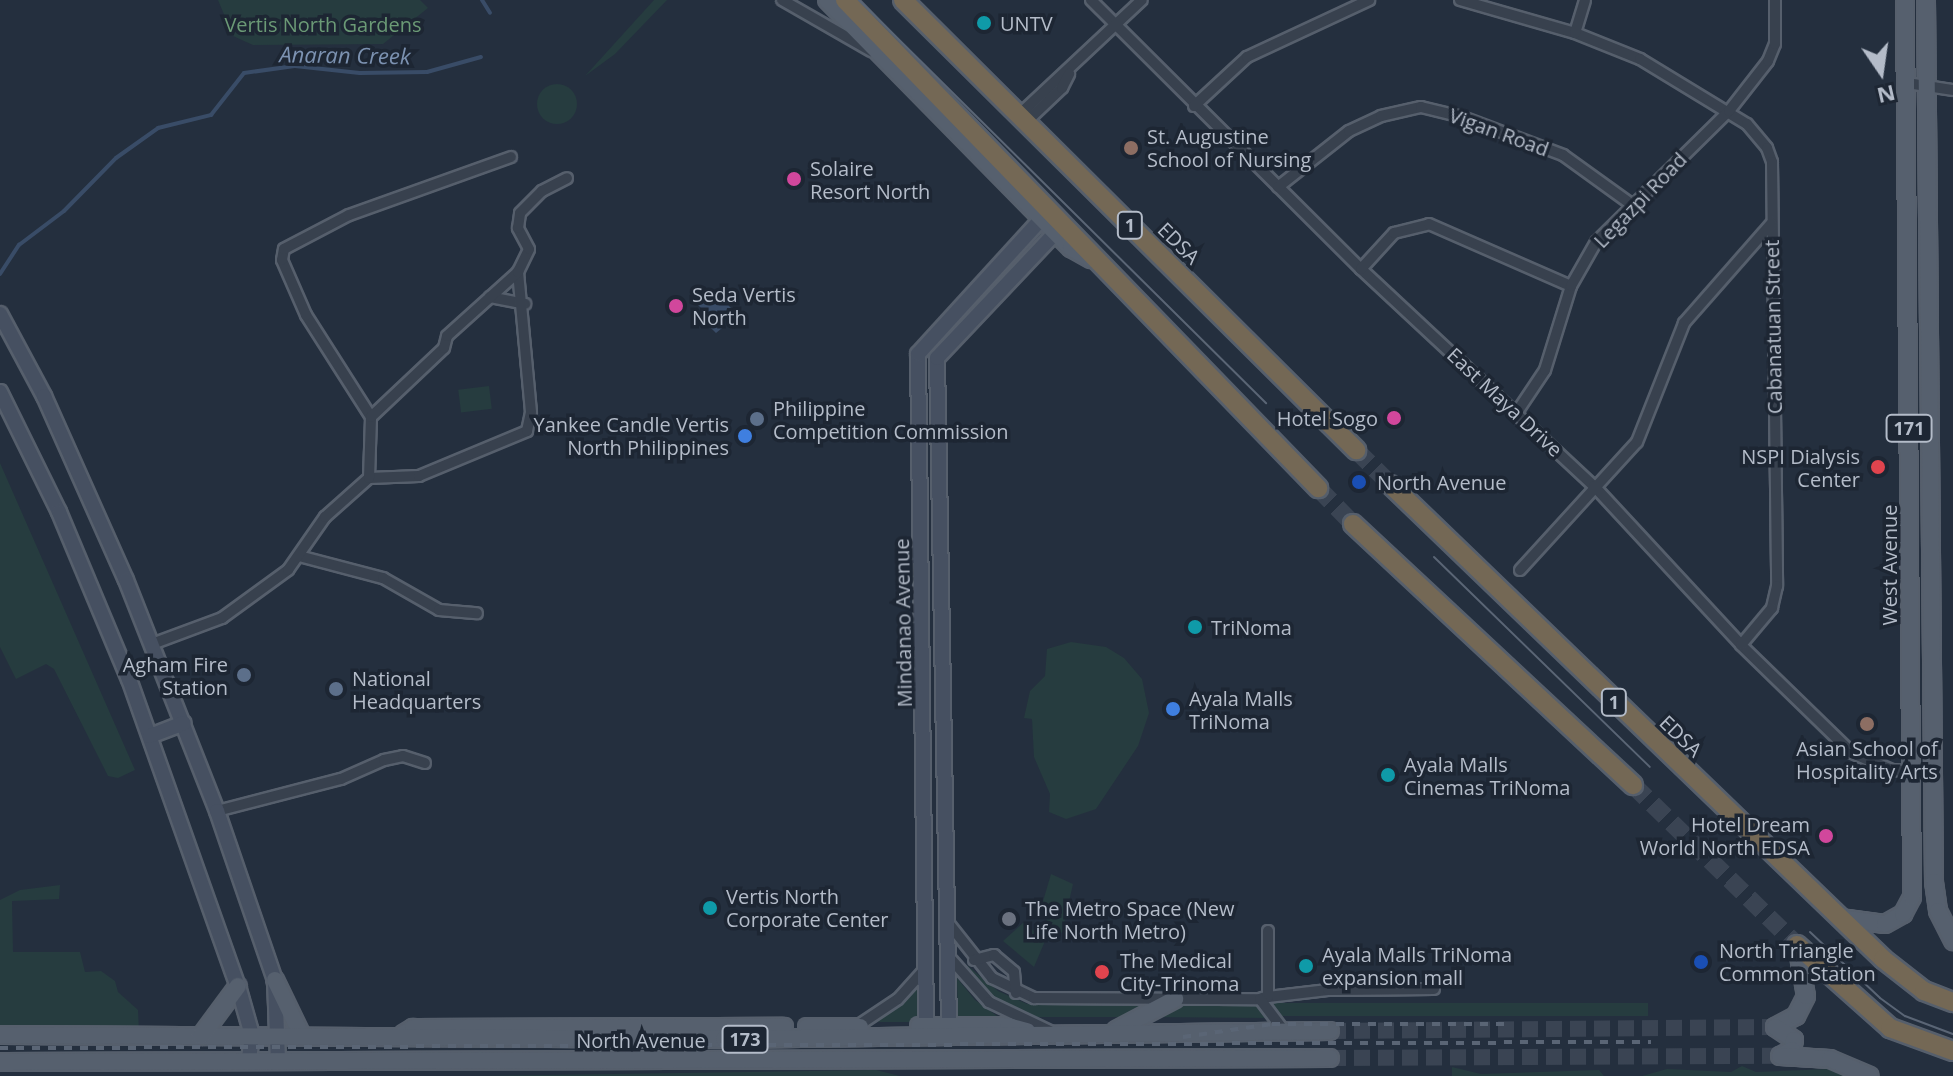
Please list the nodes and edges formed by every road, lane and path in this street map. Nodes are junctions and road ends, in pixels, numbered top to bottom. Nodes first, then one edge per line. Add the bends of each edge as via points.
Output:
1 (782, 0) edge
2 (827, 0) edge
3 (845, 0) edge
4 (903, 0) edge
5 (1091, 0) edge
6 (1142, 0) edge
7 (1369, 0) edge
8 (1460, 0) edge
9 (1585, 0) edge
10 (1775, 0) edge
11 (1905, 0) edge
12 (1926, 0) edge
13 (1115, 26) junction
14 (1575, 33) junction
15 (877, 54) junction
16 (1907, 83) junction
17 (1927, 90) junction
18 (1953, 90) edge
19 (1194, 106) junction
20 (1729, 111) junction
21 (1022, 118) junction
22 (511, 157) dead end
23 (567, 178) dead end
24 (1278, 187) junction
25 (1631, 204) junction
26 (1042, 218) junction
27 (1772, 223) junction
28 (1056, 232) junction
29 (1009, 253) junction
30 (1091, 259) junction
31 (1022, 267) junction
32 (1361, 269) junction
33 (518, 272) junction
34 (1571, 286) junction
35 (490, 297) junction
36 (525, 304) junction
37 (0, 314) edge
38 (0, 392) edge
39 (1517, 412) junction
40 (371, 417) junction
41 (1356, 450) tunnel mouth
42 (369, 478) junction
43 (1391, 485) tunnel mouth
44 (1594, 486) junction
45 (1318, 488) tunnel mouth
46 (1353, 524) tunnel mouth
47 (299, 556) junction
48 (1520, 570) dead end
49 (477, 613) dead end
50 (152, 644) junction
51 (1741, 645) junction
52 (184, 723) junction
53 (150, 736) junction
54 (425, 763) dead end
55 (1910, 772) junction
56 (1932, 773) junction
57 (1633, 785) tunnel mouth
58 (217, 811) junction
59 (1838, 917) junction
60 (950, 925) junction
61 (1268, 931) dead end
62 (1953, 941) edge
63 (1797, 945) joint
64 (950, 958) junction
65 (974, 960) junction
66 (926, 968) junction
67 (275, 980) junction
68 (238, 986) junction
69 (1434, 989) dead end
70 (1016, 993) junction
71 (1264, 998) junction
72 (1175, 999) junction
73 (926, 1002) junction
74 (1953, 1002) edge
75 (950, 1003) junction
76 (856, 1027) junction
77 (602, 1031) junction
78 (1113, 1031) junction
79 (1284, 1031) junction
80 (1330, 1031) tunnel mouth
81 (925, 1032) junction
82 (950, 1032) junction
83 (1052, 1032) junction
84 (778, 1033) junction
85 (279, 1034) junction
86 (301, 1034) junction
87 (403, 1034) junction
88 (0, 1035) edge
89 (252, 1035) junction
90 (201, 1036) junction
91 (566, 1038) junction
92 (1953, 1051) edge
93 (1330, 1058) tunnel mouth
94 (249, 1061) junction
95 (278, 1061) junction
96 (0, 1062) edge
97 (924, 1068) edge
98 (951, 1068) edge
99 (1870, 1076) edge

1 - 15 street
2 - 15 main road
3 - 30 highway via 1052,211
4 - 21 highway, EDSA / 1
5 - 13 street, East Maya Drive
6 - 13 street
7 - 19 street via 1247,57
8 - 14 street, Cabanatuan Street
9 - 14 street
10 - 20 street, Legazpi Road via 1773,51
11 - 16 main road, West Avenue / 171
12 - 17 main road, West Avenue / 171
13 - 19 street, East Maya Drive
13 - 21 street via 1070,72 1062,88
14 - 20 street, Cabanatuan Street via 1640,59
15 - 26 main road
16 - 17 street
16 - 55 main road, West Avenue / 171
17 - 18 street
17 - 56 main road, West Avenue / 171
19 - 24 street, East Maya Drive
20 - 25 street, Legazpi Road
20 - 27 street, Cabanatuan Street via 1758,131 1767,148
21 - 41 highway, EDSA / 1
22 - 40 street via 349,215 284,249 282,260 306,315
23 - 33 street via 542,191 520,213 518,228 529,249
24 - 25 street, Vigan Road via 1349,131 1381,116 1421,107 1563,155
24 - 32 street, East Maya Drive
25 - 34 street, Legazpi Road via 1596,242
26 - 28 main road
26 - 29 street, Mindanao Avenue
27 - 44 street via 1684,323 1643,433
27 - 51 street, Cabanatuan Street via 1777,586 1772,608
28 - 30 main road
28 - 31 street, Mindanao Avenue
29 - 31 street via 1018,255
29 - 66 street, Mindanao Avenue via 918,354
30 - 45 highway
31 - 60 street, Mindanao Avenue via 937,358 944,839 949,848
32 - 34 street via 1394,233 1429,224
32 - 39 street, East Maya Drive
33 - 35 street
33 - 36 street
34 - 39 street, Legazpi Road via 1545,370
35 - 36 street
35 - 40 street
36 - 42 street via 531,412 527,431 419,476
37 - 50 street via 44,396
38 - 53 street via 59,512
39 - 44 street, East Maya Drive
40 - 42 street
42 - 47 street via 325,517
43 - 59 highway, EDSA / 1
44 - 48 street
44 - 51 street, East Maya Drive
46 - 57 highway, 1
47 - 49 street via 383,578 439,610
47 - 50 street via 247,603
50 - 52 street
51 - 55 street, East Maya Drive via 1863,761
52 - 53 street
52 - 58 street
53 - 68 street
54 - 58 street via 403,756 384,760 341,779
55 - 56 street, East Maya Drive
55 - 59 main road, West Avenue / 171 via 1910,904 1885,924
56 - 62 main road, West Avenue / 171 via 1934,882 1938,911
58 - 67 street
59 - 74 highway, EDSA / 1 via 1901,975
60 - 64 street, Mindanao Avenue
60 - 65 street
61 - 71 street
63 - 92 highway via 1890,1028
63 - 99 main road via 1806,996 1796,1016 1775,1027 1794,1040 1792,1050 1780,1056 1830,1059
64 - 75 street, Mindanao Avenue
64 - 83 street via 989,1002
65 - 70 street
65 - 70 street via 994,955 1014,972
66 - 73 street, Mindanao Avenue
66 - 76 street via 892,1005
67 - 85 street
67 - 86 main road
68 - 89 street
68 - 90 main road
69 - 71 street via 1328,990
70 - 72 street via 1047,999
71 - 72 street
71 - 79 street
72 - 78 main road
73 - 75 street
73 - 81 street, Mindanao Avenue
75 - 82 street, Mindanao Avenue
76 - 81 main road, North Avenue / 173
76 - 84 main road, North Avenue / 173
77 - 84 main road, North Avenue / 173
77 - 87 main road, North Avenue / 173 via 413,1028
77 - 91 main road
77 - 91 main road, North Avenue / 173
78 - 79 main road, North Avenue / 173
78 - 83 main road, North Avenue / 173
79 - 80 main road, North Avenue / 173
81 - 82 main road, North Avenue / 173
81 - 84 main road, North Avenue / 173
81 - 97 main road, Mindanao Avenue
82 - 83 main road, North Avenue / 173
82 - 98 main road, Mindanao Avenue
85 - 86 main road, North Avenue / 173
85 - 89 main road, North Avenue / 173
85 - 95 street
86 - 87 main road, North Avenue / 173
87 - 91 main road, North Avenue / 173 via 413,1040
88 - 90 main road, North Avenue / 173
89 - 90 main road, North Avenue / 173
89 - 94 street
93 - 98 main road, North Avenue / 173
94 - 95 main road, North Avenue / 173
94 - 96 main road, North Avenue / 173
95 - 97 main road, North Avenue / 173
97 - 98 main road, North Avenue / 173

